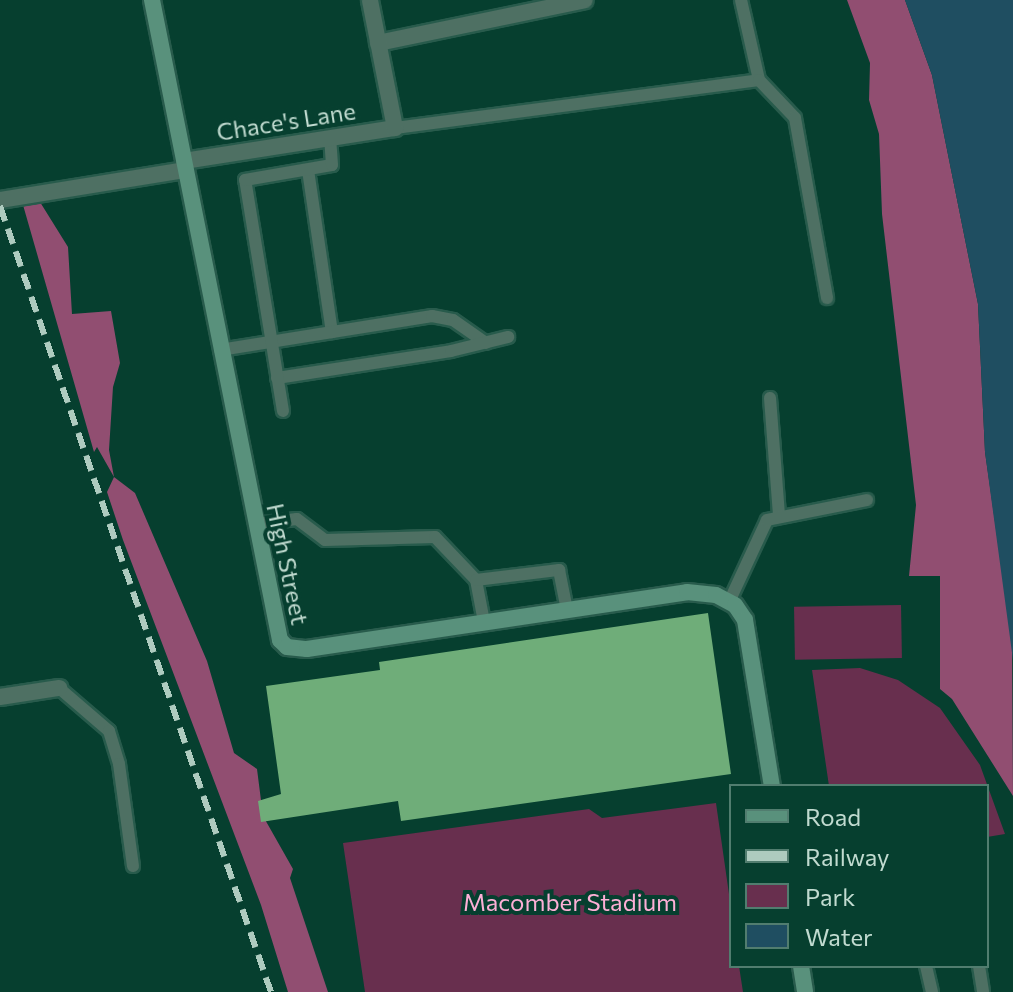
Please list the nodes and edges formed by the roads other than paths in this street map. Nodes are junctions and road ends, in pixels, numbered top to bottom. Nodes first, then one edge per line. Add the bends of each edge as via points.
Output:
1 (152, 0) edge
2 (370, 0) edge
3 (585, 0) edge
4 (741, 0) edge
5 (378, 43) junction
6 (759, 80) junction
7 (395, 128) junction
8 (330, 138) junction
9 (185, 165) junction
10 (308, 170) junction
11 (0, 200) edge
12 (827, 298) dead end
13 (332, 332) junction
14 (508, 337) dead end
15 (271, 341) junction
16 (486, 343) junction
17 (220, 350) junction
18 (277, 378) junction
19 (770, 398) dead end
20 (283, 411) dead end
21 (867, 500) dead end
22 (779, 516) junction
23 (255, 524) junction
24 (476, 580) junction
25 (729, 602) junction
26 (567, 610) junction
27 (484, 622) junction
28 (59, 688) joint
29 (0, 697) edge
30 (772, 784) edge
31 (133, 866) dead end
32 (801, 968) edge
33 (926, 968) edge
34 (979, 968) edge
35 (805, 992) edge
36 (932, 992) edge
37 (983, 992) edge

1 - 9 street, High Street
2 - 5 street
3 - 5 street
4 - 6 lane
5 - 7 street
6 - 7 lane
6 - 12 lane via 795,118
7 - 8 street, Chace's Lane
8 - 9 street, Chace's Lane
8 - 10 lane via 332,165
9 - 11 street, Chace's Lane
9 - 17 street, High Street
10 - 13 lane
10 - 15 lane via 245,180
13 - 15 lane
13 - 16 lane via 440,316
14 - 16 lane
15 - 17 lane
15 - 18 lane
16 - 18 lane
17 - 23 street, High Street
18 - 20 lane
19 - 22 lane
21 - 22 lane
22 - 25 lane via 759,528
23 - 24 lane via 297,519 325,540 435,537
23 - 27 street, High Street via 276,631 287,647 307,649
24 - 26 lane via 559,570
24 - 27 lane
25 - 26 street, High Street via 687,592
25 - 30 street via 745,620
26 - 27 street, High Street
28 - 29 street
28 - 31 lane via 109,731 119,764
32 - 35 street
33 - 36 lane
34 - 37 lane

